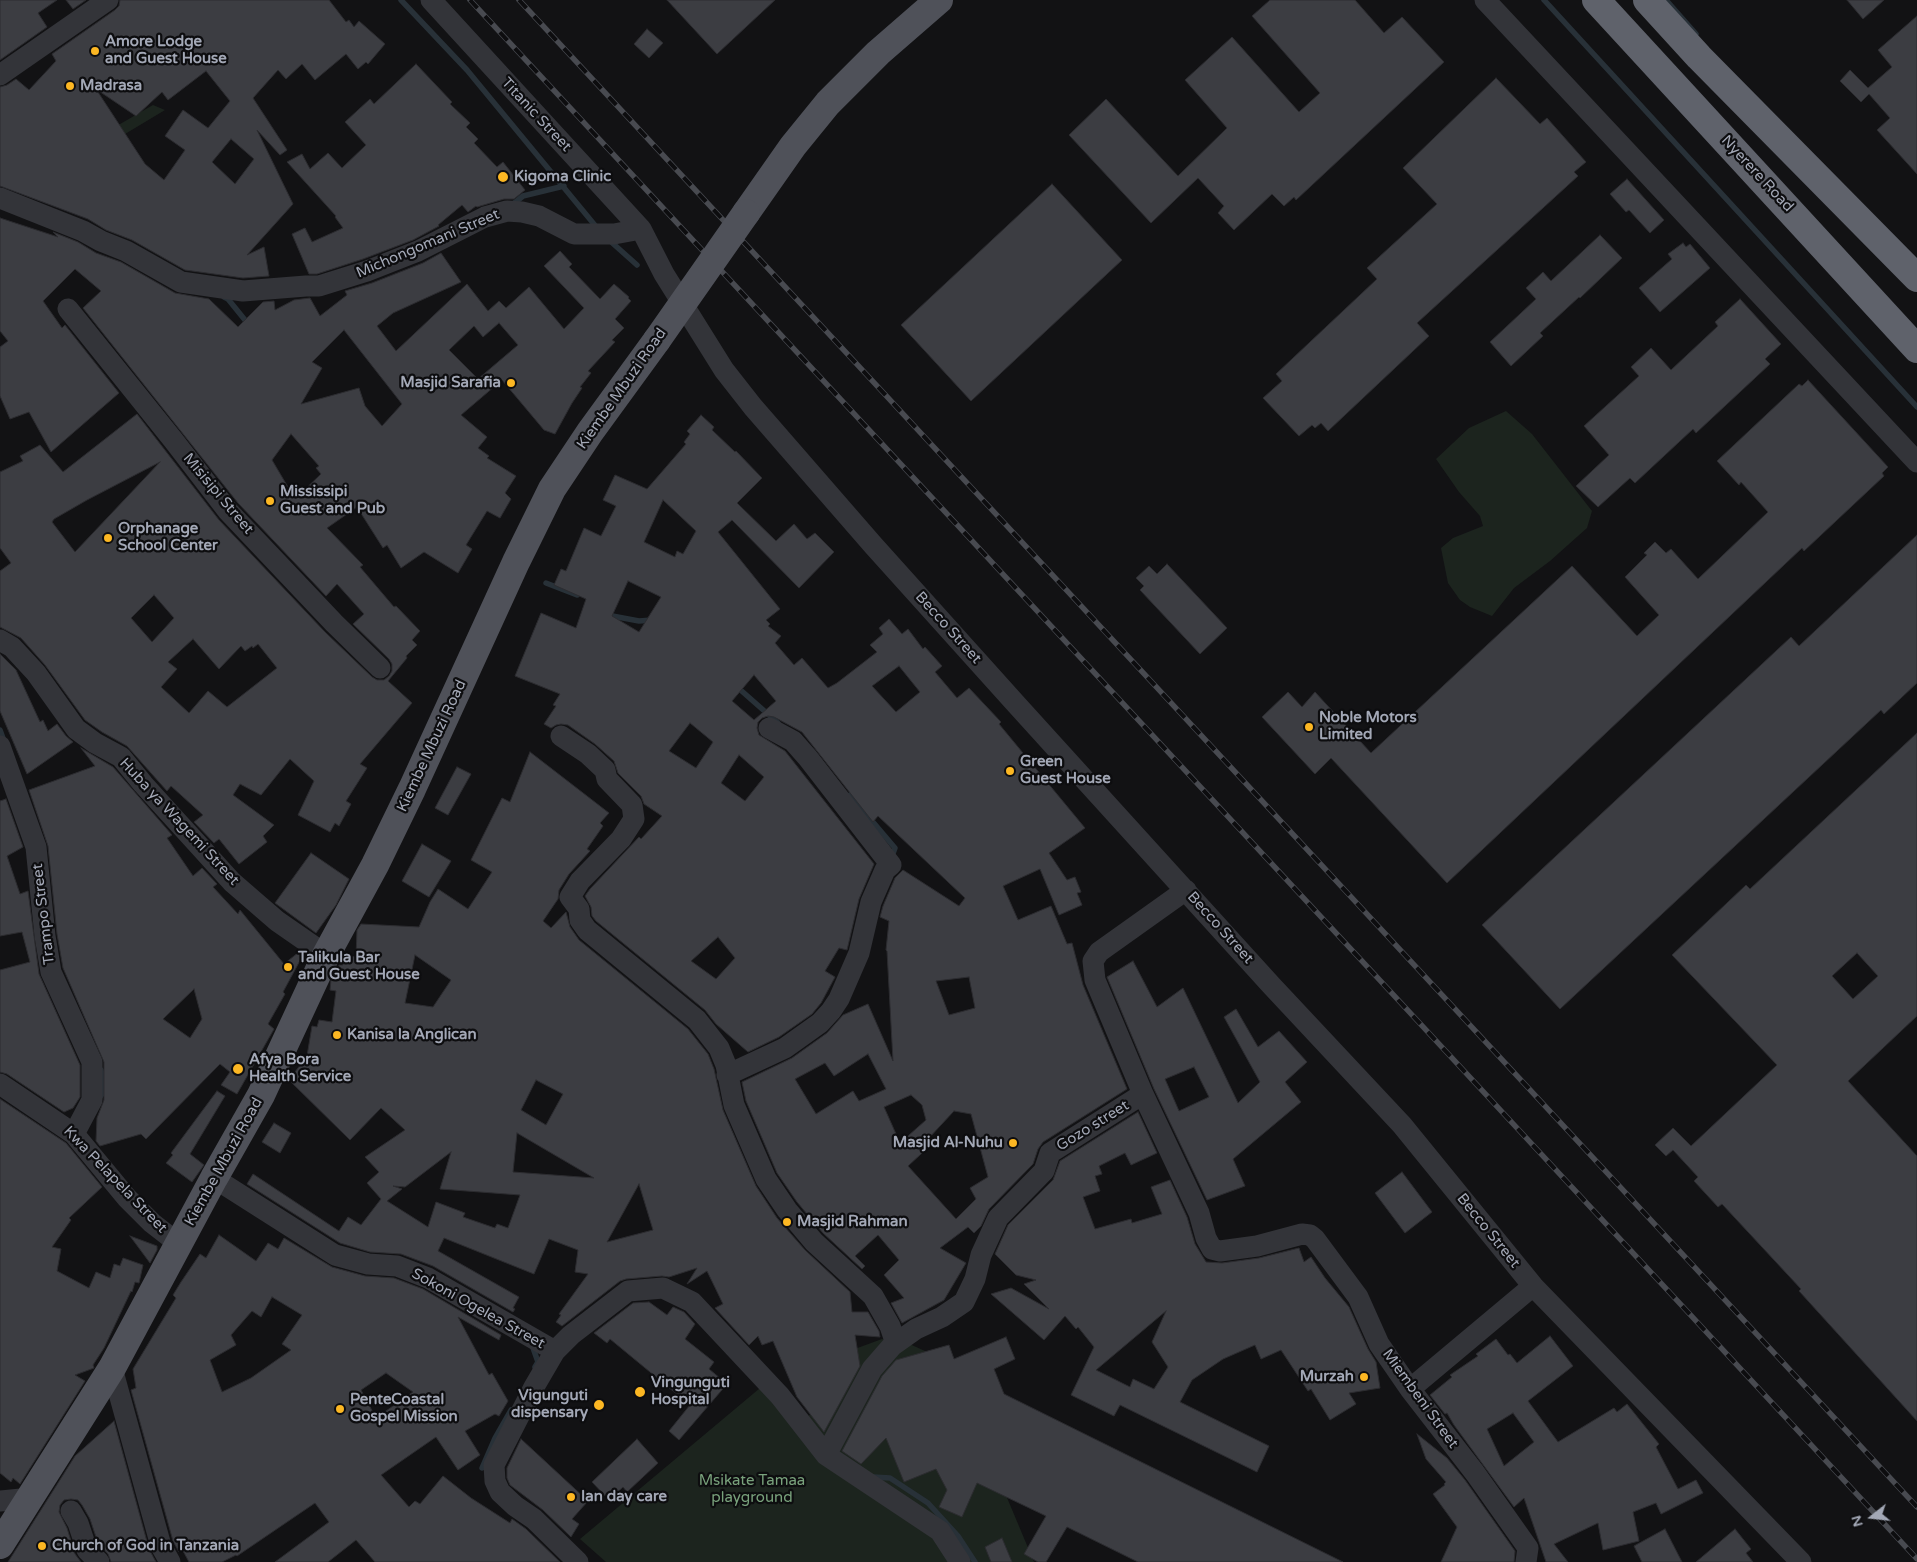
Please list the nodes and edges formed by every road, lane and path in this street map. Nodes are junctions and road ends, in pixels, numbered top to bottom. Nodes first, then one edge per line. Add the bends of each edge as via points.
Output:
1 (107, 0) edge
2 (431, 0) edge
3 (939, 0) edge
4 (1485, 0) edge
5 (1596, 0) edge
6 (1647, 0) edge
7 (0, 75) edge
8 (0, 198) edge
9 (641, 230) junction
10 (1917, 278) edge
11 (68, 309) dead end
12 (1917, 349) edge
13 (1917, 462) edge
14 (0, 640) edge
15 (380, 668) dead end
16 (769, 728) dead end
17 (561, 736) dead end
18 (0, 746) edge
19 (1186, 890) junction
20 (326, 955) junction
21 (727, 1075) junction
22 (0, 1084) edge
23 (1143, 1094) junction
24 (74, 1134) junction
25 (214, 1178) junction
26 (179, 1244) junction
27 (1533, 1286) junction
28 (893, 1344) junction
29 (556, 1351) junction
30 (112, 1368) junction
31 (1410, 1389) junction
32 (826, 1455) junction
33 (30, 1498) junction
34 (0, 1501) edge
35 (72, 1511) dead end
36 (0, 1545) edge
37 (99, 1562) edge
38 (170, 1562) edge
39 (578, 1562) edge
40 (960, 1562) edge
41 (1526, 1562) edge
42 (1801, 1562) edge

1 - 7 street
2 - 9 street, Titanic Street
3 - 20 main road, Kiembe Mbuzi Road, bridge via 878,53 828,104 793,146 552,489 388,840
4 - 13 street
5 - 12 highway, Nyerere Road
6 - 10 highway
8 - 9 street, Michongomani Street via 83,231 181,282 243,291 319,286 418,251 485,217 507,211 539,216 574,234
9 - 19 street, Becco Street via 664,274 724,370 753,407
11 - 15 street, Misisipi Street via 228,511
14 - 20 street, Huba ya Wagemi Street via 12,647 36,673 76,728 94,743 121,757 232,882 277,922
16 - 21 street via 793,741 891,864 871,902 859,953 831,1011 785,1048
17 - 21 street via 605,770 607,779 632,806 634,818 621,839 580,881 570,897 579,909 580,920 698,1020 719,1048
18 - 24 street, Trampo Street via 36,848 51,972 92,1062 92,1100
19 - 23 street, Gozo street via 1099,952 1093,961 1095,980
19 - 27 street, Becco Street via 1402,1125
20 - 25 main road, Kiembe Mbuzi Road via 261,1095
21 - 28 street via 734,1105 766,1179 814,1242 873,1296 890,1326 896,1341
22 - 24 street, Kwa Pelapela Street
23 - 28 street, Gozo street via 1050,1153 1044,1171 998,1218 964,1302
23 - 31 street, Miembeni Street via 1212,1249 1220,1251 1257,1246 1302,1234 1310,1236 1358,1298 1379,1344
24 - 26 street, Kwa Pelapela Street via 127,1198
25 - 26 main road, Kiembe Mbuzi Road
25 - 29 street, Sokoni Ogelea Street via 335,1255 368,1264 396,1266 428,1278
26 - 30 main road, Kiembe Mbuzi Road
27 - 31 street
27 - 42 street, Becco Street
28 - 32 street, Gozo street via 872,1369
29 - 32 street, Sokoni Ogelea Street via 571,1335 628,1292 663,1288 692,1302 775,1390
29 - 39 street via 497,1457 495,1481 500,1492 534,1519
30 - 33 main road, Kiembe Mbuzi Road
30 - 38 street via 161,1546
31 - 41 street, Miembeni Street via 1475,1472 1528,1548
32 - 40 street, Sokoni Ogelea Street via 940,1531
33 - 34 street
33 - 36 main road, Kiembe Mbuzi Road
35 - 37 street via 87,1550

